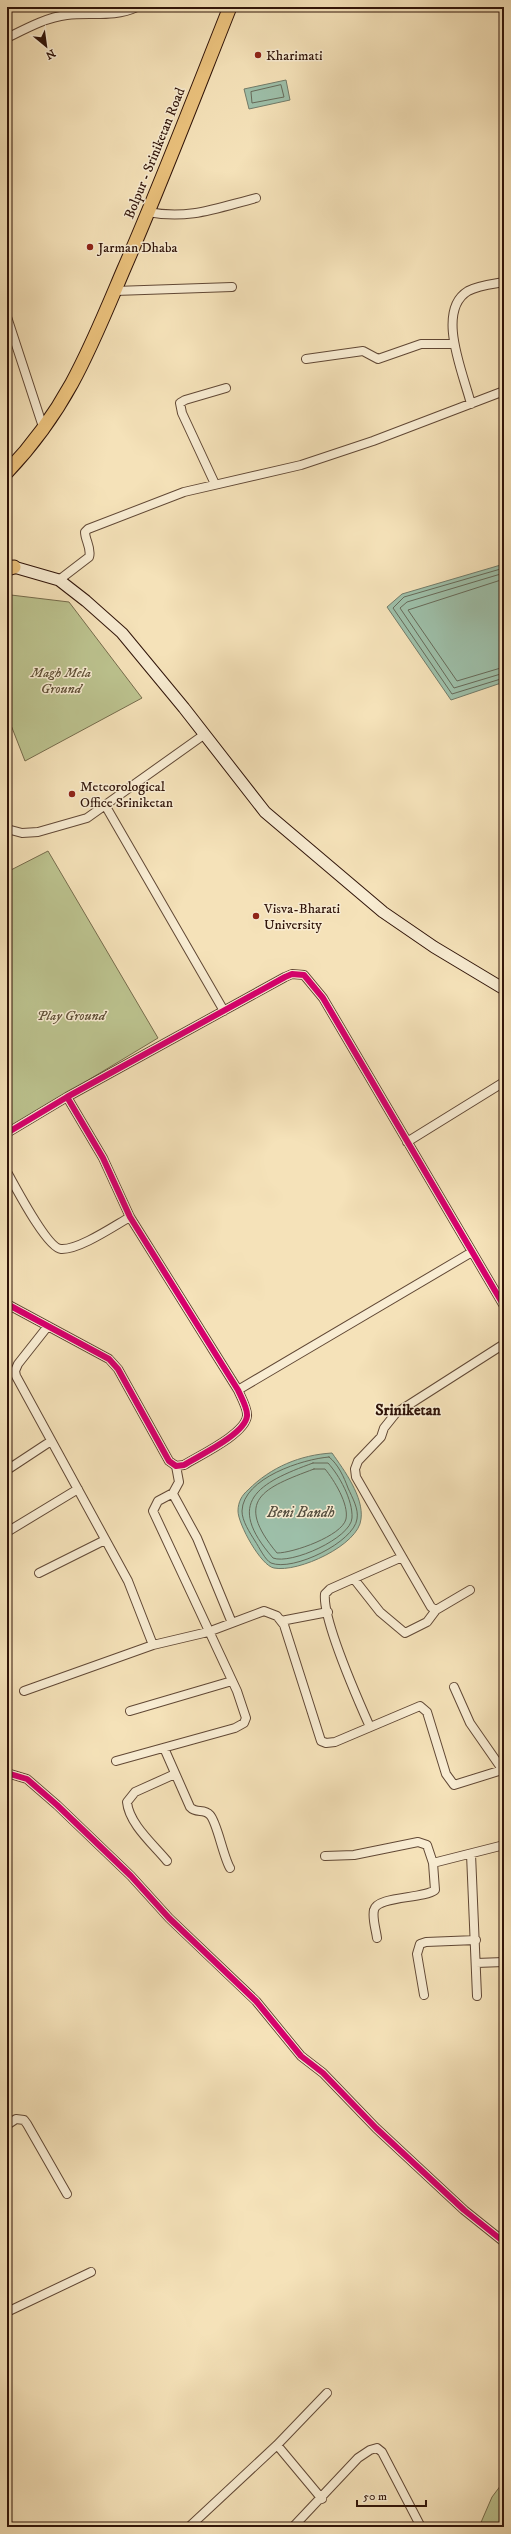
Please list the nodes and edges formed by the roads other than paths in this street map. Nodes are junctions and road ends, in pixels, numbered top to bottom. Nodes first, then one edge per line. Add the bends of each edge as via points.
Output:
1 (137, 7) edge
2 (230, 7) edge
3 (7, 38) edge
4 (256, 198) dead end
5 (148, 212) junction
6 (504, 282) edge
7 (232, 287) dead end
8 (115, 291) junction
9 (7, 317) edge
10 (454, 344) junction
11 (306, 359) dead end
12 (226, 388) dead end
13 (504, 391) edge
14 (471, 404) junction
15 (44, 430) junction
16 (7, 472) edge
17 (215, 484) junction
18 (9, 567) edge
19 (58, 580) junction
20 (205, 734) junction
21 (105, 805) junction
22 (7, 829) edge
23 (504, 989) edge
24 (224, 1011) junction
25 (504, 1082) edge
26 (68, 1097) junction
27 (7, 1133) edge
28 (407, 1142) junction
29 (7, 1172) edge
30 (130, 1217) junction
31 (472, 1252) junction
32 (7, 1304) edge
33 (504, 1306) edge
34 (48, 1326) junction
35 (504, 1344) edge
36 (11, 1372) edge
37 (238, 1390) junction
38 (51, 1440) junction
39 (176, 1466) junction
40 (7, 1470) edge
41 (78, 1489) junction
42 (173, 1493) junction
43 (7, 1532) edge
44 (105, 1540) junction
45 (402, 1557) junction
46 (39, 1573) dead end
47 (354, 1579) junction
48 (470, 1590) dead end
49 (436, 1610) junction
50 (328, 1612) junction
51 (281, 1621) junction
52 (232, 1623) junction
53 (208, 1632) junction
54 (153, 1645) junction
55 (232, 1681) junction
56 (454, 1687) dead end
57 (24, 1691) dead end
58 (130, 1711) dead end
59 (370, 1727) junction
60 (164, 1748) junction
61 (116, 1761) dead end
62 (503, 1771) edge
63 (7, 1773) edge
64 (175, 1774) junction
65 (504, 1845) edge
66 (471, 1854) junction
67 (325, 1856) dead end
68 (167, 1861) dead end
69 (433, 1863) junction
70 (230, 1868) dead end
71 (377, 1938) dead end
72 (476, 1940) junction
73 (476, 1962) junction
74 (504, 1962) edge
75 (424, 1995) dead end
76 (477, 1996) dead end
77 (7, 2125) edge
78 (67, 2194) dead end
79 (504, 2242) edge
80 (91, 2272) dead end
81 (7, 2312) edge
82 (327, 2393) dead end
83 (277, 2445) junction
84 (322, 2499) junction
85 (189, 2527) edge
86 (293, 2527) edge
87 (421, 2527) edge

1 - 3 street via 113,15 57,17
2 - 5 main road, Bolpur - Sriniketan Road
4 - 5 street via 184,216
5 - 8 main road, Bolpur - Sriniketan Road
6 - 10 street via 475,288 459,300 452,320
7 - 8 street
8 - 15 main road, Bolpur - Sriniketan Road via 82,367
9 - 15 street
10 - 11 street via 420,344 378,359 363,351
10 - 14 street
12 - 17 street via 180,403 182,413
13 - 14 street
14 - 17 street via 301,465
15 - 16 main road, Bolpur - Sriniketan Road
17 - 19 street via 184,492 88,529 85,536 89,556
18 - 19 main road
19 - 20 main road via 122,633
20 - 21 street
20 - 23 main road via 265,812 383,912 434,947
21 - 22 street via 87,818 38,832
21 - 24 street
24 - 26 street
24 - 28 street via 285,976 292,974 306,977 323,998
25 - 28 street
26 - 27 street
26 - 30 street via 103,1158
28 - 31 street
29 - 30 street via 54,1247 74,1247
30 - 37 street
31 - 33 street
31 - 37 street
32 - 34 street
34 - 36 street
34 - 39 street via 109,1359 118,1369 169,1461
35 - 45 street via 396,1413 384,1428 381,1437 358,1461 356,1477
36 - 38 street
37 - 39 street via 248,1414 245,1424 184,1465
38 - 40 street
38 - 41 street
39 - 42 street via 179,1482
41 - 43 street
41 - 44 street
42 - 52 street via 197,1538
42 - 53 street via 158,1501 153,1512
44 - 46 street
44 - 54 street via 128,1581
45 - 47 street
45 - 49 street via 426,1602
47 - 49 street via 380,1612 405,1633 427,1622
47 - 50 street via 330,1589 325,1594
48 - 49 street
50 - 51 street
50 - 59 street via 346,1670
51 - 52 street via 273,1613 264,1611
51 - 59 street via 321,1741 335,1742
52 - 53 street
53 - 54 street
53 - 55 street
54 - 57 street
55 - 58 street
55 - 60 street via 246,1712 244,1723
56 - 62 street via 470,1722
59 - 62 street via 420,1706 427,1712 446,1774 454,1785
60 - 61 street
60 - 64 street
63 - 79 street via 27,1779 57,1805 256,2001 301,2056 323,2073 376,2128 464,2210
64 - 68 street via 134,1792 127,1802 128,1810 137,1825
64 - 70 street via 192,1810 206,1812 212,1816 223,1856
65 - 66 street
66 - 69 street
66 - 72 street
67 - 69 street via 354,1855 418,1842 427,1845
69 - 71 street via 436,1887 432,1892 376,1906 374,1910
72 - 73 street
72 - 75 street via 420,1944 417,1954
73 - 74 street
73 - 76 street
77 - 78 street via 16,2120 24,2120
80 - 81 street
82 - 83 street
83 - 84 street
83 - 85 street
84 - 86 street
84 - 87 street via 358,2458 377,2448 382,2452

